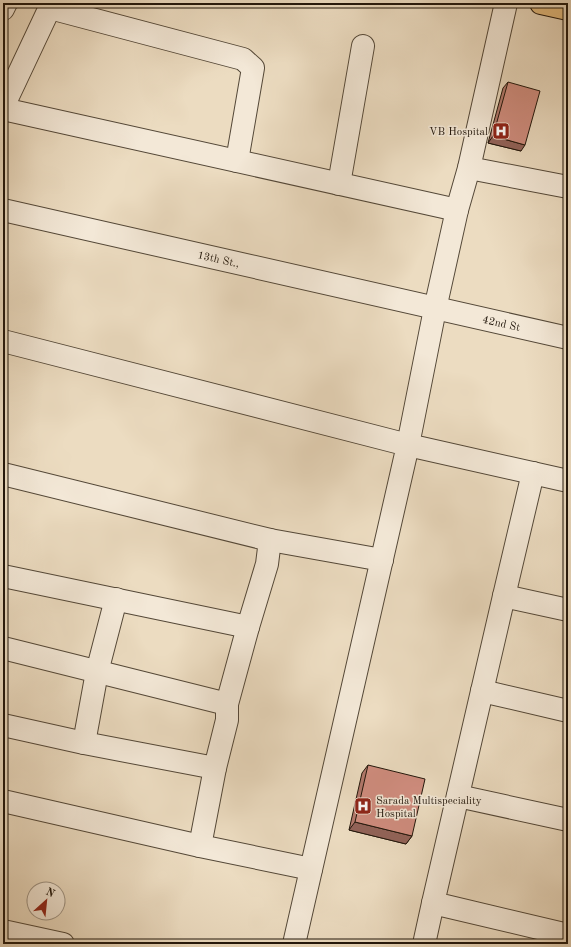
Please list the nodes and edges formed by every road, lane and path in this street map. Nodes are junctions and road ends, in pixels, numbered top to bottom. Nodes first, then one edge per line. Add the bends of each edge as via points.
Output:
1 (6, 3) edge
2 (506, 3) edge
3 (541, 3) edge
4 (51, 5) edge
5 (3, 9) edge
6 (568, 9) edge
7 (363, 46) dead end
8 (3, 108) edge
9 (237, 161) junction
10 (469, 168) junction
11 (339, 184) junction
12 (568, 187) edge
13 (3, 210) edge
14 (457, 210) junction
15 (435, 309) junction
16 (568, 338) edge
17 (3, 341) edge
18 (408, 445) junction
19 (533, 473) junction
20 (3, 474) edge
21 (568, 481) edge
22 (270, 540) junction
23 (382, 560) junction
24 (3, 576) edge
25 (504, 596) junction
26 (116, 600) junction
27 (568, 610) edge
28 (248, 627) junction
29 (3, 648) edge
30 (97, 672) junction
31 (482, 691) junction
32 (227, 704) junction
33 (568, 711) edge
34 (3, 725) edge
35 (84, 743) junction
36 (214, 768) junction
37 (458, 796) junction
38 (3, 801) edge
39 (568, 820) edge
40 (200, 846) junction
41 (311, 869) junction
42 (433, 904) junction
43 (3, 931) edge
44 (568, 935) edge
45 (62, 944) edge
46 (294, 944) edge
47 (424, 944) edge

1 - 5 street
2 - 10 street
3 - 6 main road
4 - 8 street
4 - 9 street via 244,59 253,68
7 - 11 street
8 - 9 street
9 - 11 street
10 - 12 street
10 - 14 street
11 - 14 street
13 - 15 street, 13th St.,
14 - 15 street
15 - 16 street, 42nd St
15 - 18 street
17 - 18 street
18 - 19 street
18 - 23 street
19 - 21 street
19 - 25 street
20 - 22 street
22 - 23 street
22 - 28 street via 267,564
23 - 41 street
24 - 26 street
25 - 27 street
25 - 31 street
26 - 28 street
26 - 30 street
28 - 32 street
29 - 30 street
30 - 32 street
30 - 35 street
31 - 33 street
31 - 37 street
32 - 36 street via 227,720
34 - 35 street
35 - 36 street
36 - 40 street
37 - 39 street
37 - 42 street
38 - 40 street
40 - 41 street
41 - 46 street
42 - 44 street
42 - 47 street
43 - 45 street

